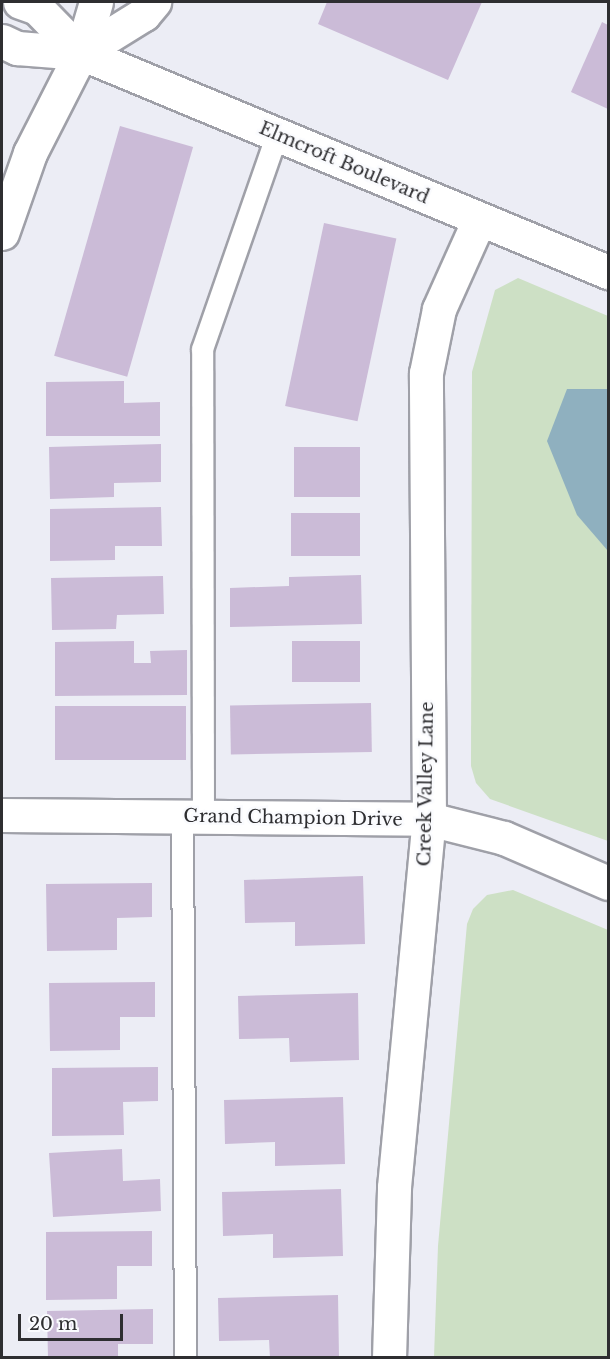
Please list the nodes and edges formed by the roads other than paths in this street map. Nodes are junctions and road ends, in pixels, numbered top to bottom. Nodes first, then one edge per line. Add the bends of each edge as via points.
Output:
1 (20, 2) edge
2 (96, 2) edge
3 (154, 2) edge
4 (2, 41) edge
5 (81, 54) junction
6 (277, 134) junction
7 (479, 220) junction
8 (2, 233) edge
9 (609, 272) edge
10 (2, 815) edge
11 (192, 816) junction
12 (429, 819) junction
13 (609, 883) edge
14 (185, 1358) edge
15 (389, 1358) edge

1 - 5 street, Elmcroft Boulevard via 37,8
2 - 5 street
3 - 5 street via 144,14
4 - 5 street, Elmcroft Boulevard via 17,48
5 - 6 street, Elmcroft Boulevard
5 - 8 street via 30,153
6 - 7 street, Elmcroft Boulevard
6 - 11 lane via 202,349
7 - 9 street, Elmcroft Boulevard
7 - 12 street, Creek Valley Lane via 439,309 426,373
10 - 11 street, Grand Champion Drive
11 - 12 street, Grand Champion Drive
11 - 14 lane
12 - 13 street, Grand Champion Drive via 504,838
12 - 15 street, Creek Valley Lane via 394,1187

